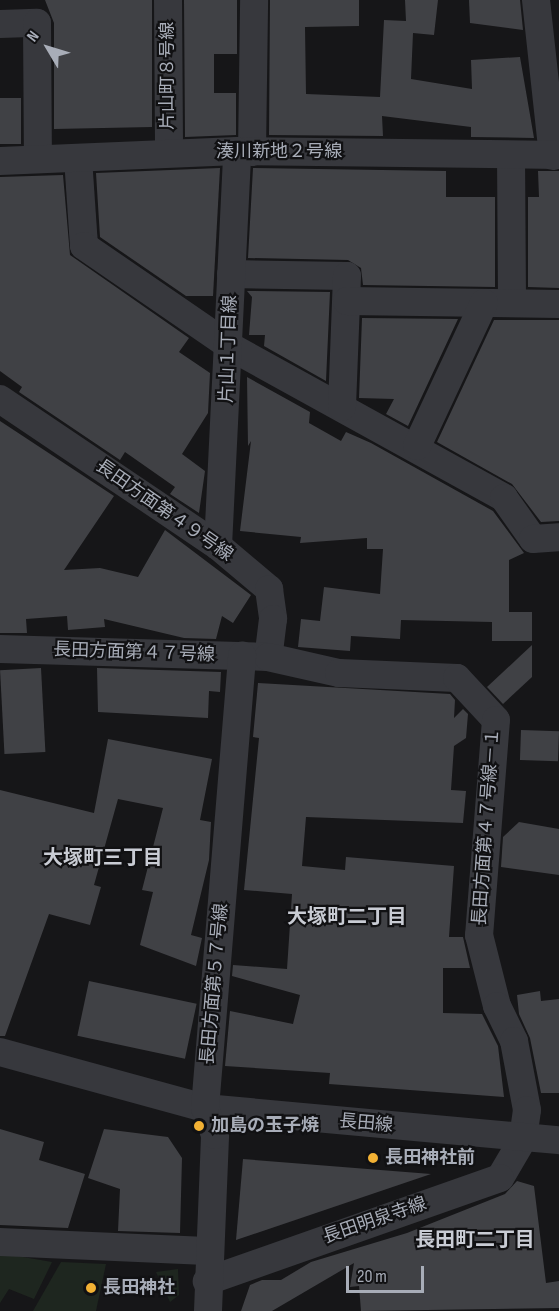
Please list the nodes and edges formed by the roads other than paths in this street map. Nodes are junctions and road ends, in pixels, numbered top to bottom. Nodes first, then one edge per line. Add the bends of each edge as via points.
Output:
1 (168, 0) edge
2 (254, 0) edge
3 (536, 0) edge
4 (0, 24) edge
5 (245, 151) junction
6 (169, 153) junction
7 (512, 155) junction
8 (556, 156) edge
9 (78, 158) junction
10 (38, 159) junction
11 (0, 161) edge
12 (231, 274) junction
13 (347, 301) junction
14 (484, 303) junction
15 (512, 303) junction
16 (559, 304) edge
17 (231, 347) junction
18 (0, 399) edge
19 (342, 407) junction
20 (417, 446) junction
21 (559, 537) edge
22 (218, 546) junction
23 (0, 649) edge
24 (255, 657) junction
25 (0, 1052) edge
26 (205, 1108) junction
27 (523, 1138) junction
28 (559, 1140) edge
29 (0, 1242) edge
30 (207, 1251) junction
31 (207, 1281) junction
32 (208, 1311) edge

1 - 6 street, 片山町８号線
2 - 5 street, 片山１丁目線
3 - 8 street
4 - 10 street via 37,22
5 - 6 street, 湊川新地２号線
5 - 7 street, 湊川新地２号線
5 - 12 street, 片山１丁目線
6 - 9 street, 湊川新地２号線
7 - 8 street, 湊川新地２号線
7 - 15 street
9 - 10 street, 湊川新地２号線
9 - 17 street via 84,246
10 - 11 street, 湊川新地２号線
12 - 13 street via 347,276
12 - 17 street, 片山１丁目線
13 - 14 street
13 - 19 street
14 - 15 street
14 - 20 street
15 - 16 street
17 - 19 street
17 - 22 street, 片山１丁目線
18 - 22 street, 長田方面第４９号線
19 - 20 street
20 - 21 street via 504,498 533,539
22 - 24 street, 長田方面第４９号線 via 269,589 273,619
23 - 24 street, 長田方面第４７号線
24 - 26 street, 長田方面第５７号線
24 - 27 street, 長田方面第４７号線－１ via 339,673 457,678 496,720 479,935 497,1006 514,1041 527,1110
25 - 26 street, 長田線
26 - 27 street, 長田線
26 - 30 street, 長田方面第５７号線 via 215,1135
27 - 28 street, 長田線
27 - 31 street, 長田明泉寺線 via 500,1178
29 - 30 street
30 - 31 street, 長田方面第５７号線
31 - 32 street, 長田方面第５７号線

